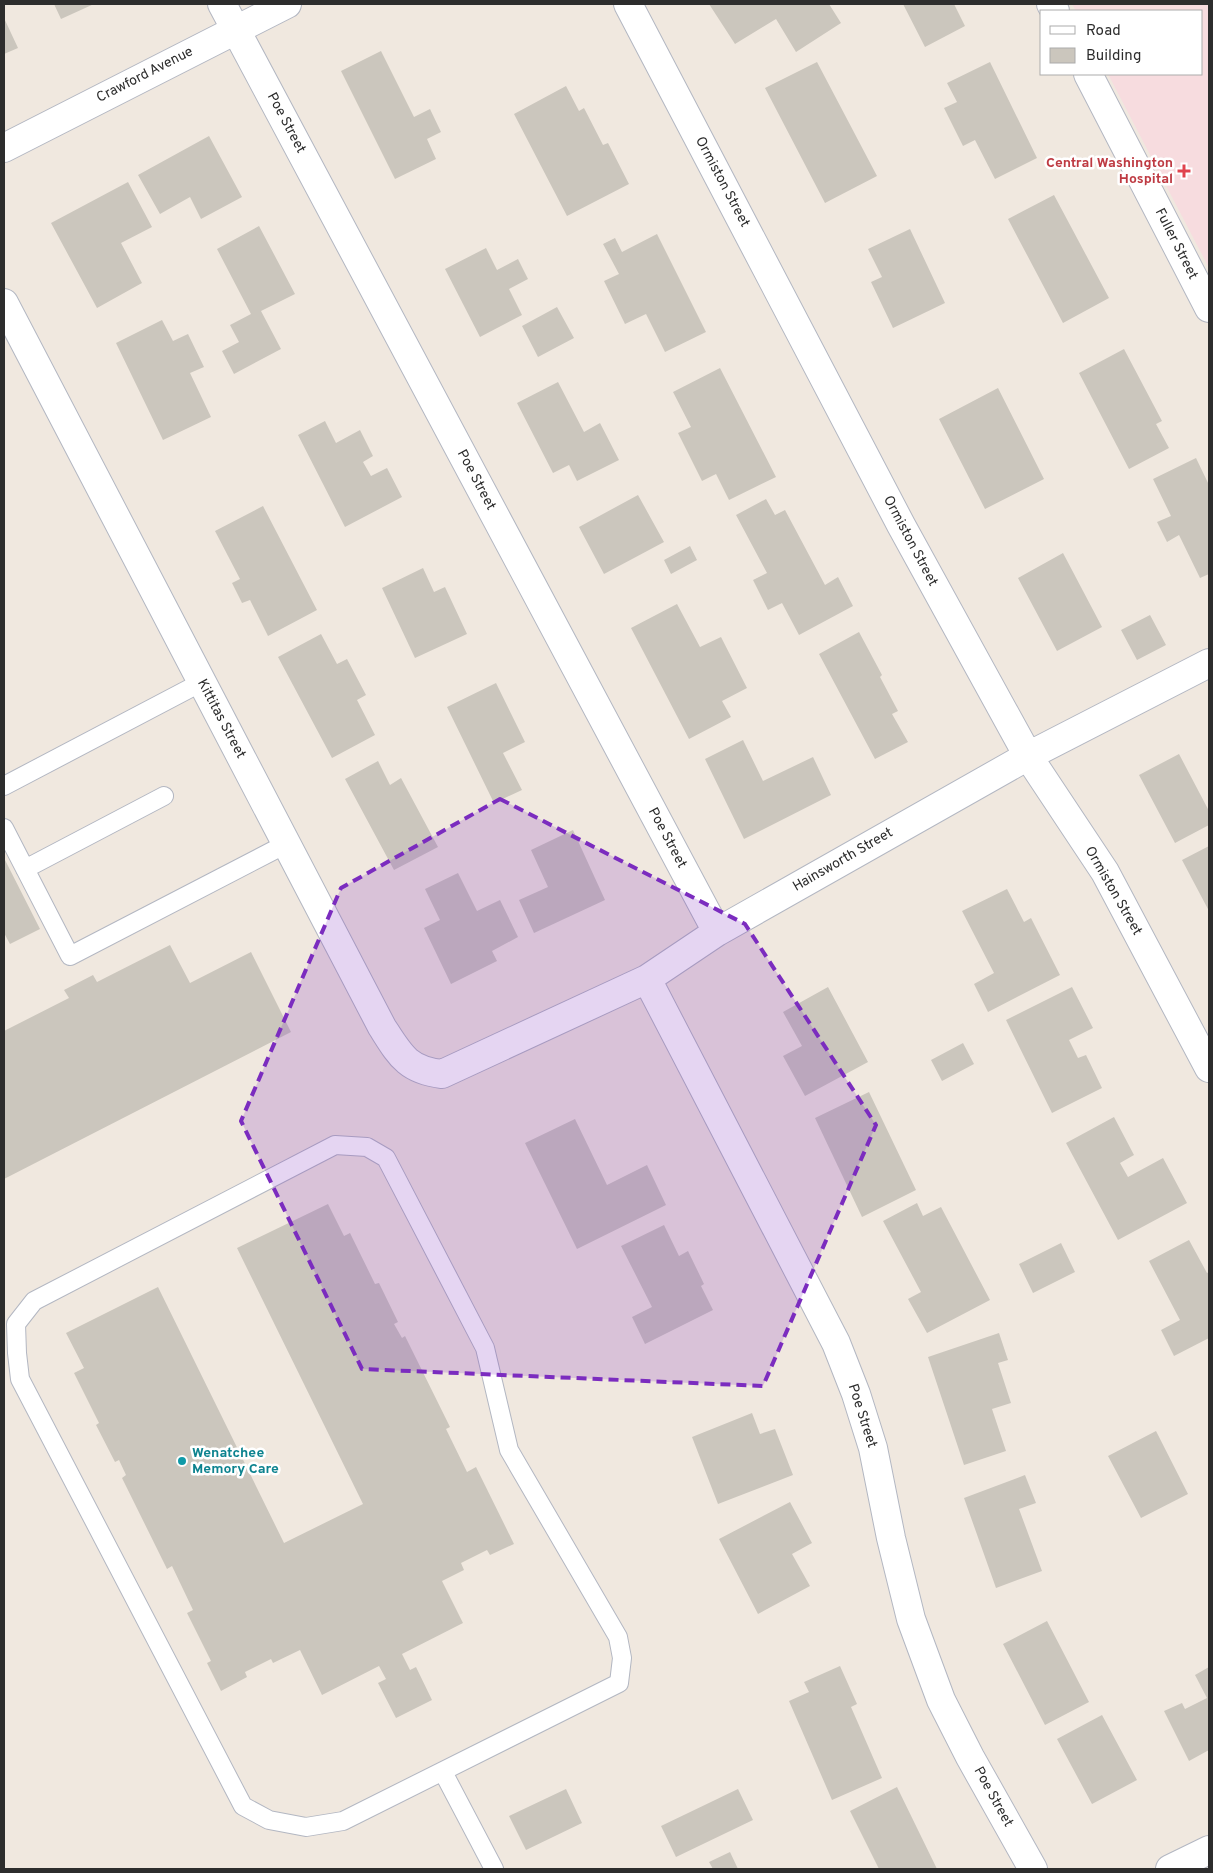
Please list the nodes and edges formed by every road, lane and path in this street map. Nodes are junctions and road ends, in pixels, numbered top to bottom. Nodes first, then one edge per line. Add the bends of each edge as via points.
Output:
1 (222, 4) edge
2 (287, 4) edge
3 (628, 4) edge
4 (236, 29) junction
5 (1089, 75) edge
6 (4, 148) edge
7 (4, 303) edge
8 (1209, 308) edge
9 (1209, 663) edge
10 (202, 682) junction
11 (1028, 756) junction
12 (4, 786) edge
13 (164, 796) dead end
14 (4, 828) edge
15 (286, 844) junction
16 (25, 868) junction
17 (717, 932) junction
18 (647, 979) junction
19 (479, 1058) joint
20 (1209, 1068) edge
21 (443, 1772) junction
22 (1209, 1850) edge
23 (494, 1869) edge
24 (1033, 1869) edge
25 (1170, 1869) edge

1 - 4 street, Poe Street
2 - 4 street, Crawford Avenue
3 - 11 street, Ormiston Street via 901,526
4 - 6 street, Crawford Avenue
4 - 17 street, Poe Street
5 - 8 street, Fuller Street
7 - 10 street, Kittitas Street
9 - 11 street, Hainsworth Street
10 - 12 lane
10 - 15 street, Kittitas Street
11 - 17 street, Hainsworth Street
11 - 20 street, Ormiston Street via 1105,872
13 - 16 lane
14 - 16 lane
15 - 16 lane via 70,956
15 - 19 street, Kittitas Street via 398,1052 424,1072 442,1074
17 - 18 street, Hainsworth Street
18 - 19 street, Hainsworth Street
18 - 24 street, Poe Street via 836,1343 873,1448 911,1619 941,1700
21 - 21 lane via 619,1683 622,1658 618,1637 510,1450 485,1348 386,1158 367,1147 335,1145 34,1301 16,1324 20,1379 243,1806 268,1820 306,1827 343,1821
21 - 23 lane
22 - 25 street

